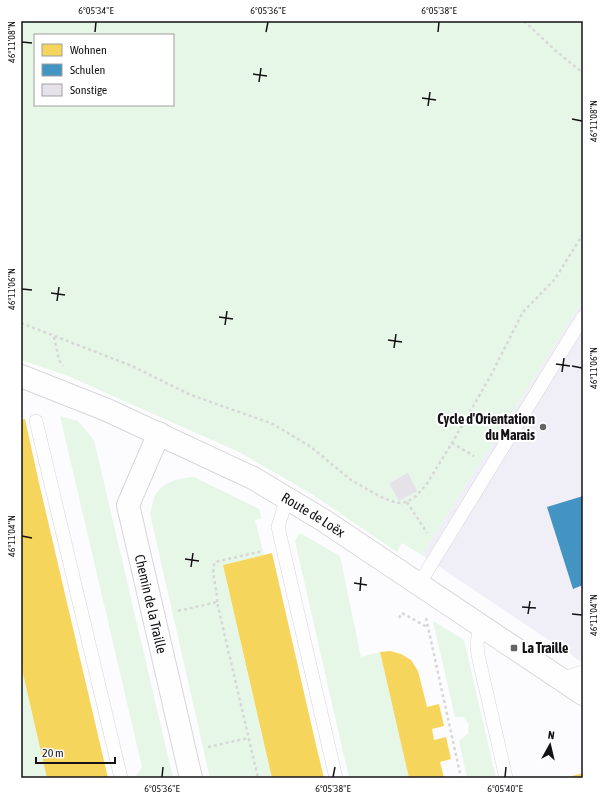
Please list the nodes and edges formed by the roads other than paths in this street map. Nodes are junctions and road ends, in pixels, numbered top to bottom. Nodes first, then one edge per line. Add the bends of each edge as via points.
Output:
1 (583, 317) edge
2 (21, 376) edge
3 (36, 421) dead end
4 (159, 433) junction
5 (286, 497) junction
6 (419, 584) junction
7 (480, 625) junction
8 (573, 678) edge
9 (583, 694) edge
10 (121, 778) edge
11 (191, 778) edge
12 (336, 778) edge
13 (506, 778) edge

1 - 6 lane
2 - 4 street, Route de Loëx
3 - 10 lane
4 - 5 street, Route de Loëx via 247,475
4 - 11 street, Chemin de la Traille via 128,505
5 - 6 street, Route de Loëx
5 - 12 lane via 278,527
6 - 7 street, Route de Loëx
7 - 8 street, Route de Loëx
7 - 13 lane via 478,655
8 - 9 street, Route de Loëx

